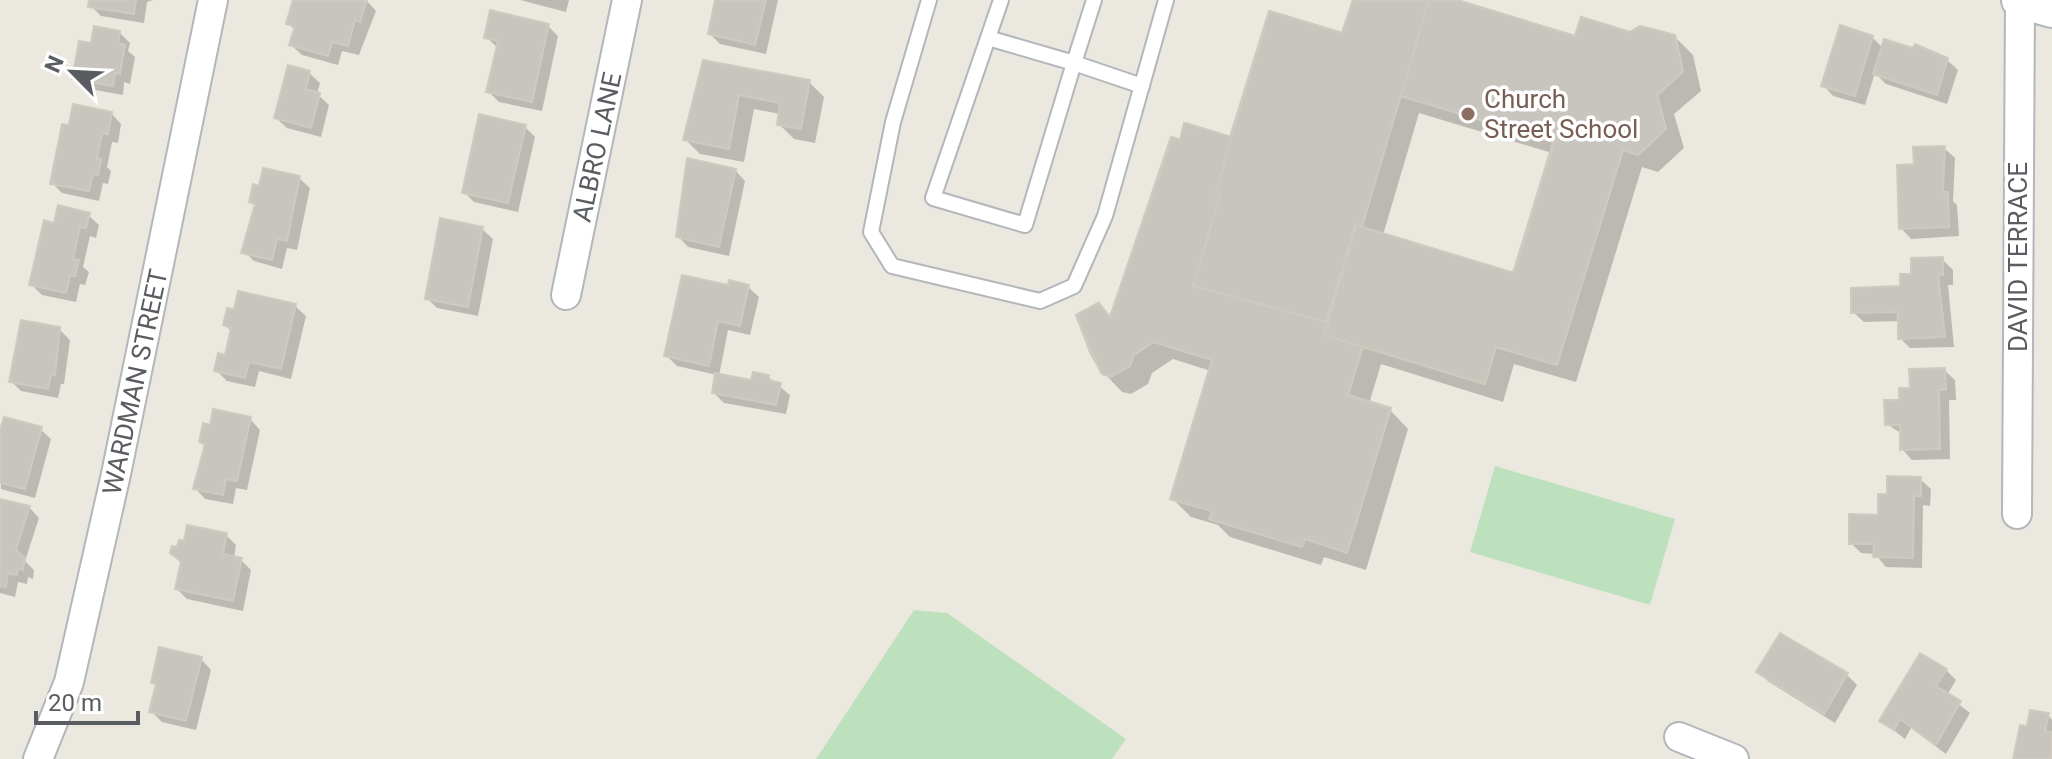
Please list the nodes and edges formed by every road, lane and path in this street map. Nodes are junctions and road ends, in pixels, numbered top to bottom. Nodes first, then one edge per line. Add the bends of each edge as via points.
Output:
1 (213, 0) edge
2 (627, 0) edge
3 (929, 0) edge
4 (1001, 0) edge
5 (1094, 0) edge
6 (1166, 0) edge
7 (2020, 0) edge
8 (2052, 9) edge
9 (988, 38) junction
10 (1074, 63) junction
11 (1142, 86) junction
12 (566, 295) dead end
13 (2017, 514) dead end
14 (1679, 737) dead end
15 (38, 759) edge
16 (1734, 759) edge

1 - 15 street, WARDMAN STREET via 69,682
2 - 12 street, ALBRO LANE
3 - 11 lane via 893,122 871,232 892,266 1040,301 1074,286 1105,216
4 - 9 lane
5 - 10 lane
6 - 11 lane
7 - 8 street
7 - 13 street, DAVID TERRACE
9 - 10 lane
9 - 10 lane via 933,198 1012,222 1025,225
10 - 11 lane
14 - 16 street

